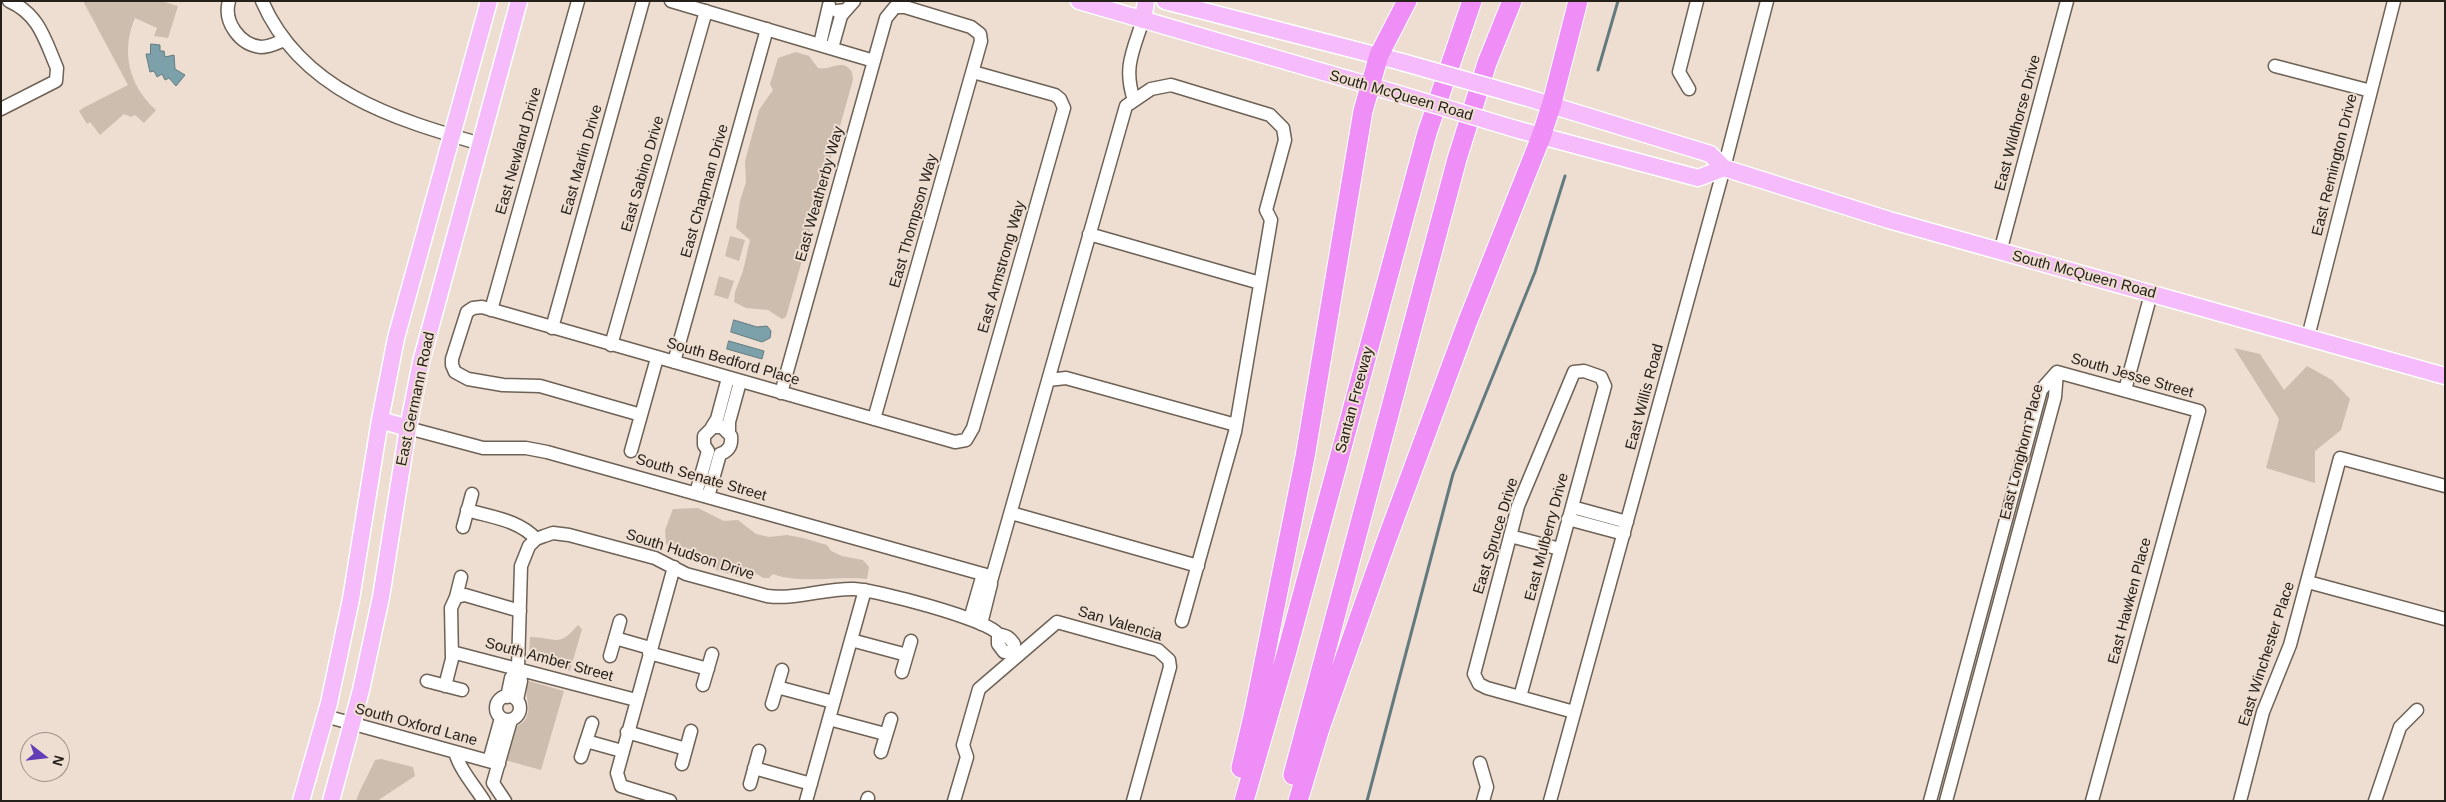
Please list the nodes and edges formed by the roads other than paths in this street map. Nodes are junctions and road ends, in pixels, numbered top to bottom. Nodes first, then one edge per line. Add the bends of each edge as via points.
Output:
1 (4, 1) edge
2 (9, 1) edge
3 (229, 1) edge
4 (262, 1) edge
5 (489, 1) edge
6 (519, 1) edge
7 (578, 1) edge
8 (643, 1) edge
9 (671, 1) edge
10 (1079, 1) edge
11 (1146, 1) edge
12 (1165, 1) edge
13 (1407, 1) edge
14 (1472, 1) edge
15 (1512, 1) edge
16 (1578, 1) edge
17 (1697, 1) edge
18 (1767, 1) edge
19 (2067, 1) edge
20 (2394, 1) edge
21 (828, 3) edge
22 (850, 6) edge
23 (895, 7) joint
24 (1, 10) edge
25 (706, 11) junction
26 (1143, 20) junction
27 (767, 29) junction
28 (284, 40) junction
29 (820, 44) junction
30 (832, 48) junction
31 (1379, 56) junction
32 (874, 61) junction
33 (2275, 66) dead end
34 (973, 72) junction
35 (1369, 86) junction
36 (1688, 89) dead end
37 (2370, 91) junction
38 (1134, 100) junction
39 (1552, 103) junction
40 (1, 109) edge
41 (452, 136) junction
42 (1541, 137) junction
43 (481, 144) junction
44 (1724, 168) junction
45 (1090, 234) junction
46 (2000, 252) junction
47 (1260, 283) junction
48 (2151, 294) junction
49 (491, 310) junction
50 (552, 328) junction
51 (2308, 337) junction
52 (611, 345) junction
53 (657, 358) junction
54 (674, 362) junction
55 (2057, 372) junction
56 (2445, 376) edge
57 (734, 380) junction
58 (1048, 380) junction
59 (1605, 386) joint
60 (2125, 390) junction
61 (781, 393) junction
62 (2198, 411) joint
63 (641, 415) junction
64 (874, 419) junction
65 (380, 420) junction
66 (1236, 425) junction
67 (712, 427) junction
68 (408, 428) junction
69 (729, 432) junction
70 (2030, 432) junction
71 (2045, 435) junction
72 (966, 440) joint
73 (631, 451) dead end
74 (2445, 486) edge
75 (472, 494) dead end
76 (702, 495) junction
77 (467, 510) junction
78 (1011, 513) junction
79 (1570, 513) junction
80 (2007, 519) junction
81 (2021, 522) junction
82 (463, 527) dead end
83 (1625, 528) junction
84 (1510, 536) junction
85 (536, 539) junction
86 (1560, 549) junction
87 (1198, 566) junction
88 (674, 568) junction
89 (461, 577) dead end
90 (987, 578) junction
91 (2308, 582) junction
92 (865, 590) junction
93 (456, 597) junction
94 (1982, 610) junction
95 (520, 611) junction
96 (1997, 614) junction
97 (2445, 619) edge
98 (620, 621) dead end
99 (1182, 621) dead end
100 (976, 622) junction
101 (615, 638) junction
102 (851, 640) junction
103 (911, 641) dead end
104 (650, 650) junction
105 (452, 652) junction
106 (712, 654) dead end
107 (1014, 654) junction
108 (907, 655) junction
109 (610, 656) dead end
110 (518, 668) junction
111 (708, 669) junction
112 (782, 670) dead end
113 (902, 672) dead end
114 (427, 681) dead end
115 (703, 685) dead end
116 (445, 686) junction
117 (777, 687) junction
118 (462, 690) dead end
119 (1520, 697) junction
120 (1958, 698) junction
121 (512, 699) junction
122 (636, 700) junction
123 (833, 702) junction
124 (1973, 702) junction
125 (772, 704) dead end
126 (2417, 710) dead end
127 (1574, 712) junction
128 (325, 716) junction
129 (506, 719) junction
130 (829, 719) junction
131 (891, 719) dead end
132 (592, 723) dead end
133 (351, 725) junction
134 (691, 731) dead end
135 (627, 732) junction
136 (886, 734) junction
137 (586, 741) junction
138 (686, 749) junction
139 (622, 751) junction
140 (759, 751) dead end
141 (455, 752) junction
142 (881, 752) dead end
143 (581, 757) dead end
144 (494, 763) junction
145 (1480, 763) dead end
146 (682, 764) dead end
147 (754, 768) junction
148 (750, 784) dead end
149 (810, 784) junction
150 (1935, 784) junction
151 (1949, 787) junction
152 (496, 788) junction
153 (483, 799) edge
154 (810, 800) edge
155 (302, 801) edge
156 (331, 801) edge
157 (505, 801) edge
158 (670, 801) edge
159 (954, 801) edge
160 (1132, 801) edge
161 (1233, 801) edge
162 (1244, 801) edge
163 (1287, 801) edge
164 (1298, 801) edge
165 (1483, 801) edge
166 (1550, 801) edge
167 (1930, 801) edge
168 (1946, 801) edge
169 (2092, 801) edge
170 (2240, 801) edge
171 (2375, 801) edge

1 - 24 street
2 - 40 street via 36,19 58,68 56,81
3 - 28 street via 230,22 240,38 261,47
4 - 28 street
5 - 41 main road, East Germann Road
6 - 43 main road, East Germann Road
7 - 49 street, East Newland Drive
8 - 50 street, East Marlin Drive
9 - 25 street
10 - 26 main road, South McQueen Road
11 - 26 main road
12 - 31 main road, South McQueen Road
13 - 31 highway
14 - 162 highway, Santan Freeway via 1427,133
15 - 163 highway via 1487,63 1457,159
16 - 39 highway
17 - 36 street via 1679,72
18 - 44 street, East Willis Road
19 - 46 street, East Wildhorse Drive
20 - 37 street, East Remington Drive
21 - 22 street via 837,11
21 - 29 street
22 - 30 street via 841,16
23 - 32 street, East Weatherby Way via 886,18
23 - 34 street, East Thompson Way via 968,25 978,31 981,41
25 - 27 street
25 - 52 street, East Sabino Drive
26 - 35 main road, South McQueen Road
26 - 38 street via 1128,69 1128,84
27 - 29 street
27 - 54 street, East Chapman Drive
28 - 41 street via 343,93 386,114
29 - 30 street
30 - 32 street
31 - 35 highway
31 - 39 main road, South McQueen Road, bridge
32 - 61 street, East Weatherby Way
33 - 37 street
34 - 64 street, East Thompson Way
34 - 72 street, East Armstrong Way via 1052,94 1062,102 1062,115 973,428
35 - 42 main road, South McQueen Road, bridge
35 - 161 highway via 1305,457
37 - 51 street, East Remington Drive
38 - 45 street via 1126,106
38 - 47 street via 1150,89 1171,85 1270,114 1284,128 1285,140 1266,210 1271,220
39 - 42 highway
39 - 44 main road, South McQueen Road via 1710,154
41 - 43 street
41 - 65 main road, East Germann Road via 396,338
42 - 44 main road, South McQueen Road via 1698,178
42 - 164 highway via 1397,511 1320,728
43 - 68 main road, East Germann Road via 422,362
44 - 46 main road, South McQueen Road
44 - 83 street, East Willis Road
45 - 47 street
45 - 58 street
46 - 48 main road, South McQueen Road
47 - 66 street
48 - 51 main road, South McQueen Road
48 - 60 street
49 - 50 street, South Bedford Place
49 - 63 street via 473,308 467,312 452,359 455,372 486,383 540,386
50 - 52 street, South Bedford Place
51 - 56 main road, South McQueen Road
52 - 53 street, South Bedford Place
53 - 54 street, South Bedford Place
53 - 63 street
54 - 57 street, South Bedford Place
55 - 60 street, South Jesse Street
55 - 70 street, East Longhorn Place via 2042,390
55 - 71 street, East Longhorn Place via 2056,397
57 - 61 street, South Bedford Place
57 - 67 street
57 - 69 street
58 - 66 street via 1066,378
58 - 78 street
59 - 79 street, East Mulberry Drive
59 - 84 street, East Spruce Drive via 1601,377 1584,371 1574,372 1518,506
60 - 62 street, South Jesse Street
61 - 64 street, South Bedford Place
62 - 169 street, East Hawken Place
63 - 73 street
64 - 72 street, South Bedford Place via 955,442
65 - 68 main road
65 - 128 main road, East Germann Road via 351,598
66 - 87 street
67 - 69 street via 722,427
67 - 76 street via 704,436 708,451
68 - 76 street, South Senate Street via 483,448 526,448 547,452
68 - 133 main road, East Germann Road via 381,597
69 - 76 street via 731,445 720,454
70 - 71 street
70 - 80 street, East Longhorn Place
71 - 81 street, East Longhorn Place
74 - 91 street, East Winchester Place via 2340,458
75 - 77 street
76 - 90 street, South Senate Street
77 - 82 street
77 - 85 street via 511,522
78 - 87 street
78 - 90 street
79 - 83 street
79 - 86 street, East Mulberry Drive
80 - 81 street
80 - 94 street, East Longhorn Place
81 - 96 street, East Longhorn Place
83 - 127 street, East Willis Road
84 - 86 street
84 - 119 street, East Spruce Drive via 1474,674 1479,684
85 - 88 street, South Hudson Drive via 553,533 569,535 655,558
85 - 95 street via 521,566
86 - 119 street, East Mulberry Drive
87 - 99 street
88 - 92 street, South Hudson Drive via 686,574 780,598 843,589
88 - 104 street
89 - 93 street
90 - 100 street
91 - 97 street
91 - 170 street, East Winchester Place via 2290,645 2263,712
92 - 100 street, South Hudson Drive
92 - 102 street
93 - 95 street via 465,595
93 - 105 street via 451,608
94 - 96 street
94 - 120 street, East Longhorn Place
95 - 110 street
96 - 124 street, East Longhorn Place
98 - 101 street
100 - 107 street via 1008,636 1014,644
101 - 104 street
101 - 109 street
102 - 108 street
102 - 123 street
103 - 108 street
104 - 111 street
104 - 122 street
105 - 110 street, South Amber Street
105 - 116 street
106 - 111 street
107 - 159 street, San Valencia via 978,688 963,745 967,757
107 - 160 street, San Valencia via 1057,622 1158,650 1168,660 1170,667
108 - 113 street
110 - 121 street via 521,681
110 - 122 street, South Amber Street
111 - 115 street
112 - 117 street
114 - 116 street
116 - 118 street
117 - 123 street
117 - 125 street
119 - 127 street
120 - 124 street
120 - 150 street, East Longhorn Place
121 - 129 street via 520,712
121 - 129 street via 500,700 496,707
122 - 135 street
123 - 130 street
124 - 151 street, East Longhorn Place
126 - 171 street via 2400,727
127 - 166 street, East Willis Road
128 - 133 street, South Oxford Lane
128 - 155 main road, East Germann Road
129 - 144 street
130 - 136 street
130 - 149 street
131 - 136 street
132 - 137 street
133 - 141 street, South Oxford Lane
133 - 156 main road, East Germann Road
134 - 138 street
135 - 138 street
135 - 139 street
136 - 142 street
137 - 139 street
137 - 143 street
138 - 146 street
139 - 158 street via 617,773 621,786
140 - 147 street
141 - 144 street, South Oxford Lane
141 - 153 street via 458,764
144 - 152 street via 493,783
145 - 165 street via 1487,787
147 - 148 street
147 - 149 street
149 - 154 street
150 - 151 street
150 - 167 street, East Longhorn Place
151 - 168 street, East Longhorn Place
152 - 153 street
152 - 157 street

